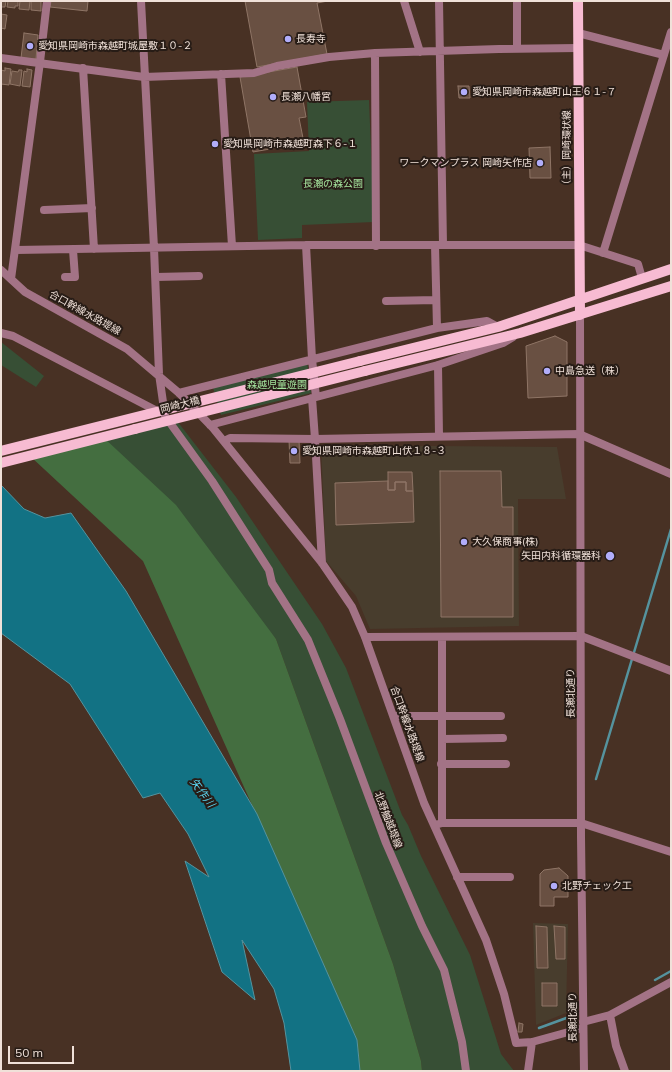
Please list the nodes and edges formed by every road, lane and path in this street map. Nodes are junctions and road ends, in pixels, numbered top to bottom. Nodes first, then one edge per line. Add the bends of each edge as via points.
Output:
1 (47, 1) edge
2 (141, 1) edge
3 (404, 1) edge
4 (439, 1) edge
5 (517, 1) edge
6 (578, 1) edge
7 (671, 32) edge
8 (578, 33) junction
9 (578, 48) junction
10 (517, 49) junction
11 (440, 51) junction
12 (420, 52) junction
13 (375, 53) junction
14 (664, 55) junction
15 (1, 58) edge
16 (40, 62) junction
17 (83, 68) junction
18 (221, 74) junction
19 (144, 77) junction
20 (92, 208) junction
21 (44, 210) dead end
22 (306, 245) junction
23 (439, 245) junction
24 (232, 246) junction
25 (376, 246) junction
26 (579, 246) junction
27 (154, 248) junction
28 (94, 249) junction
29 (16, 250) junction
30 (73, 250) junction
31 (603, 253) junction
32 (671, 269) edge
33 (1, 270) edge
34 (199, 276) dead end
35 (65, 277) dead end
36 (156, 277) junction
37 (642, 278) junction
38 (11, 279) junction
39 (671, 286) edge
40 (579, 299) junction
41 (436, 300) junction
42 (386, 301) dead end
43 (580, 315) junction
44 (498, 327) junction
45 (437, 328) junction
46 (1, 333) edge
47 (520, 333) junction
48 (312, 359) junction
49 (438, 365) junction
50 (159, 374) junction
51 (179, 393) junction
52 (314, 397) junction
53 (166, 416) junction
54 (210, 425) junction
55 (580, 434) junction
56 (438, 436) junction
57 (316, 439) junction
58 (224, 441) junction
59 (1, 451) edge
60 (1, 463) edge
61 (671, 474) edge
62 (322, 563) junction
63 (581, 636) junction
64 (365, 637) junction
65 (442, 637) junction
66 (671, 671) edge
67 (394, 716) junction
68 (442, 716) junction
69 (501, 716) dead end
70 (503, 738) dead end
71 (442, 739) junction
72 (441, 764) junction
73 (506, 764) dead end
74 (581, 823) junction
75 (438, 824) junction
76 (671, 852) edge
77 (457, 876) junction
78 (510, 878) dead end
79 (671, 982) edge
80 (610, 1015) junction
81 (583, 1025) junction
82 (532, 1042) junction
83 (466, 1071) edge
84 (528, 1071) edge
85 (584, 1071) edge
86 (625, 1071) edge

1 - 16 street
2 - 19 street
3 - 12 street
4 - 11 street
5 - 10 street
6 - 8 main road, （主）岡崎環状線
7 - 14 street
8 - 9 main road, （主）岡崎環状線
8 - 14 street
9 - 10 street
9 - 26 main road, （主）岡崎環状線
10 - 11 street
11 - 12 street
11 - 23 street
12 - 13 street
13 - 18 street via 329,57 277,66 254,73
13 - 25 street
14 - 31 street
15 - 16 street
16 - 17 street
16 - 29 street
17 - 19 street
17 - 20 street
18 - 19 street
18 - 24 street
19 - 27 street
20 - 21 street
20 - 28 street
22 - 24 street
22 - 25 street
22 - 48 street
23 - 25 street
23 - 26 street
23 - 41 street
24 - 27 street
26 - 31 street
26 - 40 main road, （主）岡崎環状線
27 - 28 street
27 - 36 street
28 - 30 street
29 - 30 street
29 - 38 street
30 - 35 street via 75,277
31 - 37 street via 638,264
32 - 37 main road
33 - 38 street, 合口幹線水路堤線
34 - 36 street
36 - 50 street
37 - 40 main road
38 - 50 street, 合口幹線水路堤線 via 25,292 127,349
39 - 43 main road
40 - 43 main road, （主）岡崎環状線
40 - 44 main road
41 - 42 street
41 - 45 street
43 - 47 main road
43 - 55 street, 長瀬北通り
44 - 45 street via 487,320
44 - 59 main road, 岡崎大橋, bridge
45 - 48 street
46 - 53 street via 13,336
47 - 49 street via 503,343
47 - 60 main road, 岡崎大橋, bridge
48 - 51 street
48 - 52 street
49 - 52 street
49 - 56 street
50 - 51 street, 合口幹線水路堤線
50 - 53 street
51 - 54 street, 合口幹線水路堤線
52 - 54 street
52 - 57 street
53 - 83 street, 北野舳越堤線 via 212,481 269,570 272,583 308,640 386,843 444,970 462,1042
54 - 58 street, 合口幹線水路堤線
55 - 56 street
55 - 61 street
55 - 63 street, 長瀬北通り
56 - 57 street
57 - 58 street via 230,438
57 - 62 street
58 - 62 street, 合口幹線水路堤線
62 - 64 street, 合口幹線水路堤線 via 352,607
63 - 65 street
63 - 66 street
63 - 74 street, 長瀬北通り
64 - 65 street
64 - 67 street, 合口幹線水路堤線
65 - 68 street
67 - 68 street
67 - 75 street, 合口幹線水路堤線 via 424,803
68 - 69 street
68 - 71 street
70 - 71 street
71 - 72 street
72 - 73 street
72 - 75 street
74 - 75 street
74 - 76 street
74 - 81 street, 長瀬北通り
75 - 77 street, 合口幹線水路堤線
77 - 78 street
77 - 82 street, 合口幹線水路堤線 via 486,940 504,994 516,1043
79 - 80 street
80 - 81 street
80 - 86 street via 616,1046
81 - 82 street
81 - 85 street, 長瀬北通り
82 - 84 street

